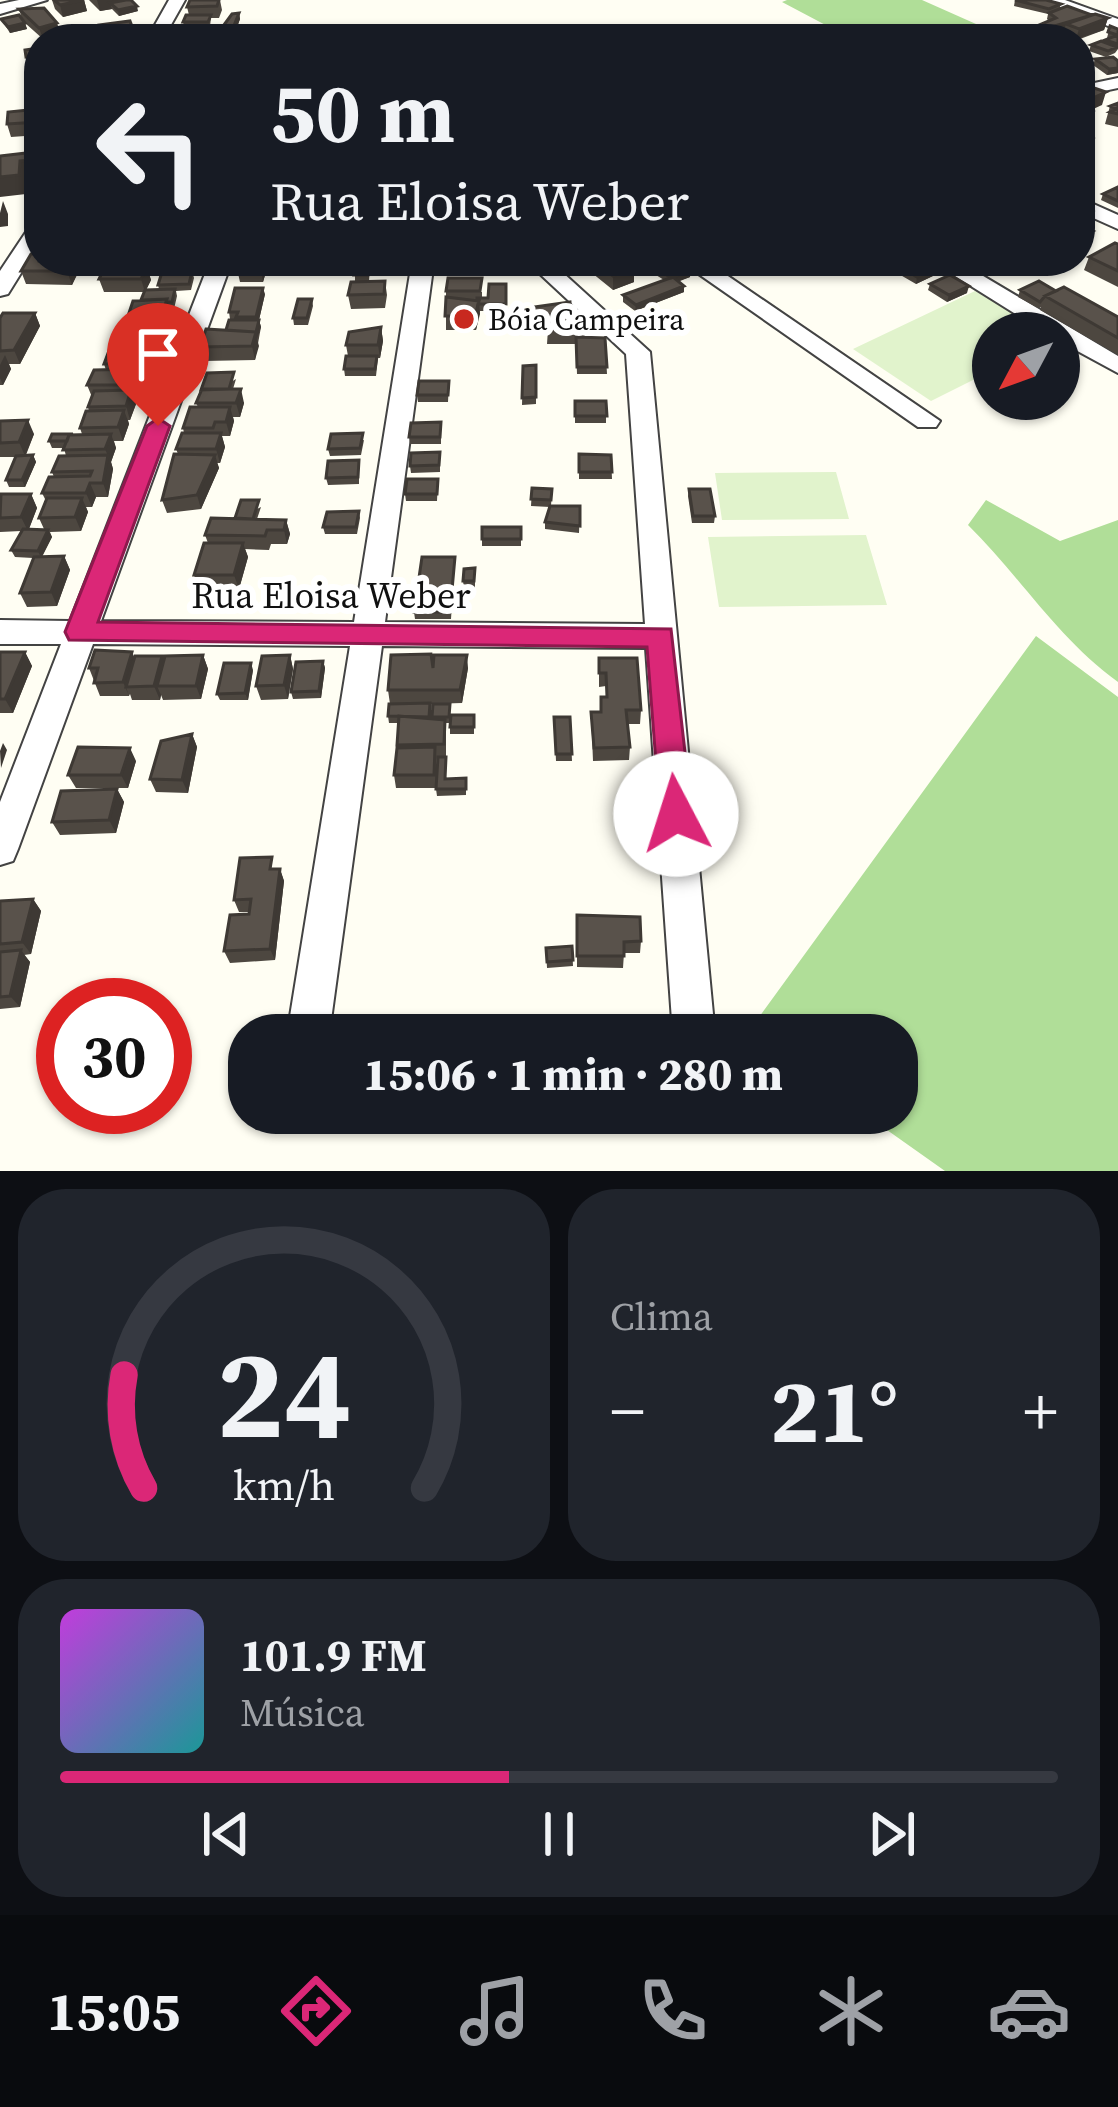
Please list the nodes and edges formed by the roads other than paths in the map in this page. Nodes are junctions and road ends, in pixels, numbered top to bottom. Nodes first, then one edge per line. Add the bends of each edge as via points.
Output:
1 (39, 0) edge
2 (1051, 0) edge
3 (15, 2) edge
4 (0, 9) edge
5 (1114, 20) edge
6 (24, 251) edge
7 (215, 276) edge
8 (421, 276) edge
9 (567, 276) edge
10 (713, 276) edge
11 (967, 276) edge
12 (0, 289) edge
13 (1118, 365) edge
14 (927, 421) dead end
15 (0, 632) edge
16 (80, 632) junction
17 (365, 633) junction
18 (661, 636) junction
19 (0, 849) edge
20 (311, 1014) edge
21 (692, 1014) edge

1 - 3 street
2 - 5 street
3 - 4 street
6 - 12 street
7 - 16 street
8 - 17 street
9 - 18 street via 638,352
10 - 14 street
11 - 13 street
15 - 16 street, Rua Eloisa Weber
16 - 17 street, Rua Eloisa Weber
16 - 19 street
17 - 18 street, Rua Eloisa Weber
17 - 20 street
18 - 21 street

